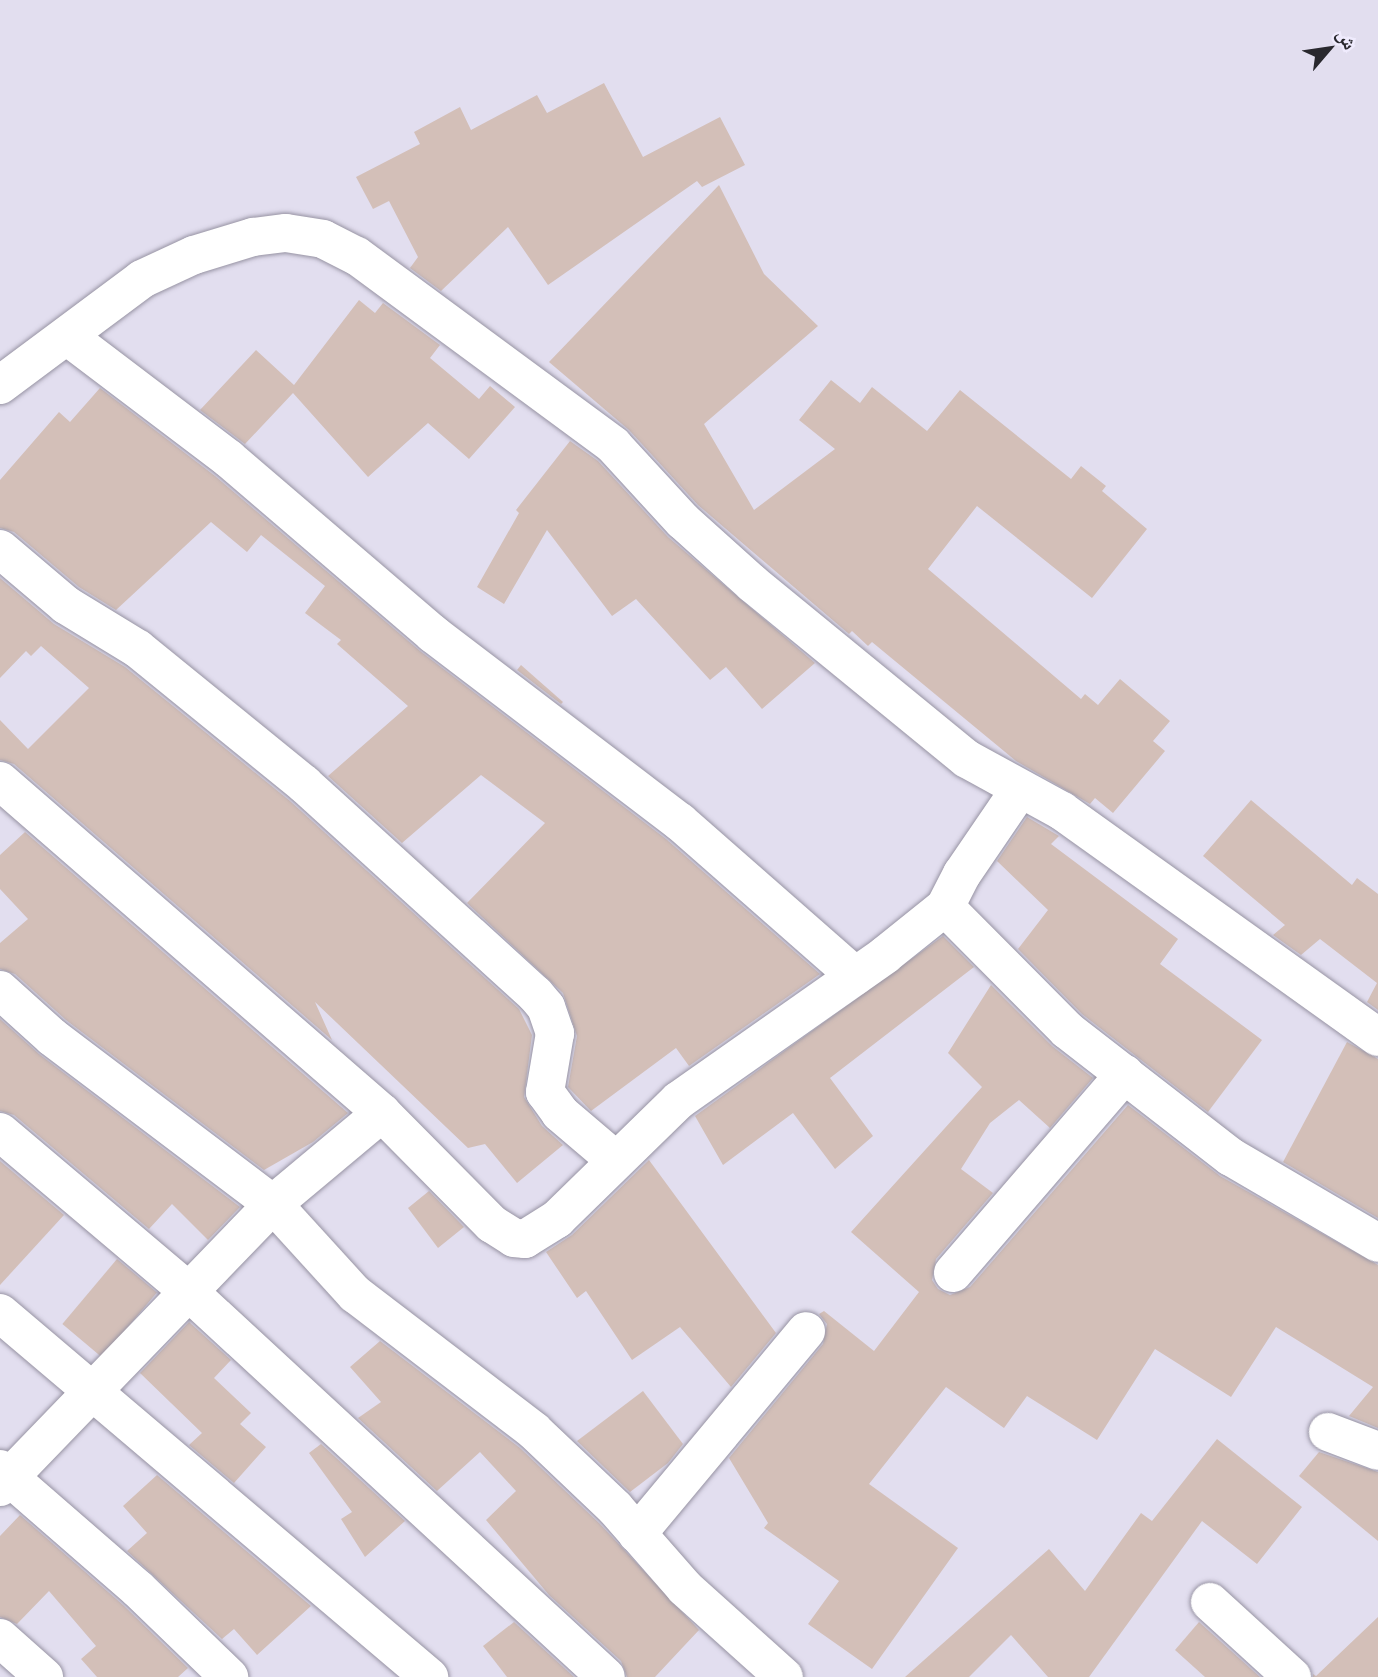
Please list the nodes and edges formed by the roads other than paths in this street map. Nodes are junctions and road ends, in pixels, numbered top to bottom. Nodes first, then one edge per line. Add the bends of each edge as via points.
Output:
1 (67, 336) junction
2 (0, 385) edge
3 (0, 549) edge
4 (0, 781) edge
5 (1020, 789) junction
6 (945, 907) junction
7 (855, 976) junction
8 (0, 990) edge
9 (1378, 1037) edge
10 (1125, 1074) junction
11 (382, 1114) junction
12 (0, 1132) edge
13 (614, 1159) junction
14 (272, 1204) junction
15 (1378, 1243) edge
16 (953, 1273) dead end
17 (187, 1290) junction
18 (0, 1313) edge
19 (807, 1331) dead end
20 (93, 1391) junction
21 (1328, 1432) dead end
22 (1378, 1451) edge
23 (3, 1477) edge
24 (637, 1534) junction
25 (1210, 1602) dead end
26 (0, 1638) edge
27 (44, 1677) edge
28 (229, 1677) edge
29 (429, 1677) edge
30 (606, 1677) edge
31 (784, 1677) edge
32 (1292, 1677) edge

1 - 2 street
1 - 5 street via 142,279 194,255 253,237 286,233 323,239 346,250 566,407 612,445 683,521 753,584 967,759
1 - 7 street via 229,459 433,634 680,822
3 - 13 street via 66,605 138,649 304,784 535,994 546,1007 555,1033 545,1092 559,1112
4 - 11 street
5 - 6 street
5 - 9 street via 1062,811
6 - 7 street
6 - 10 street via 1019,986
7 - 13 street via 679,1100
8 - 14 street via 52,1037
10 - 15 street via 1231,1157
10 - 16 street
11 - 13 street via 492,1224 514,1238 525,1239 545,1228
11 - 14 street
12 - 17 street
14 - 17 street
14 - 24 street via 355,1294 534,1431
17 - 20 street
17 - 30 street
18 - 20 street
19 - 24 street
20 - 23 street
20 - 29 street
21 - 22 street
23 - 28 street via 138,1589
24 - 31 street via 685,1588
25 - 32 street
26 - 27 street

